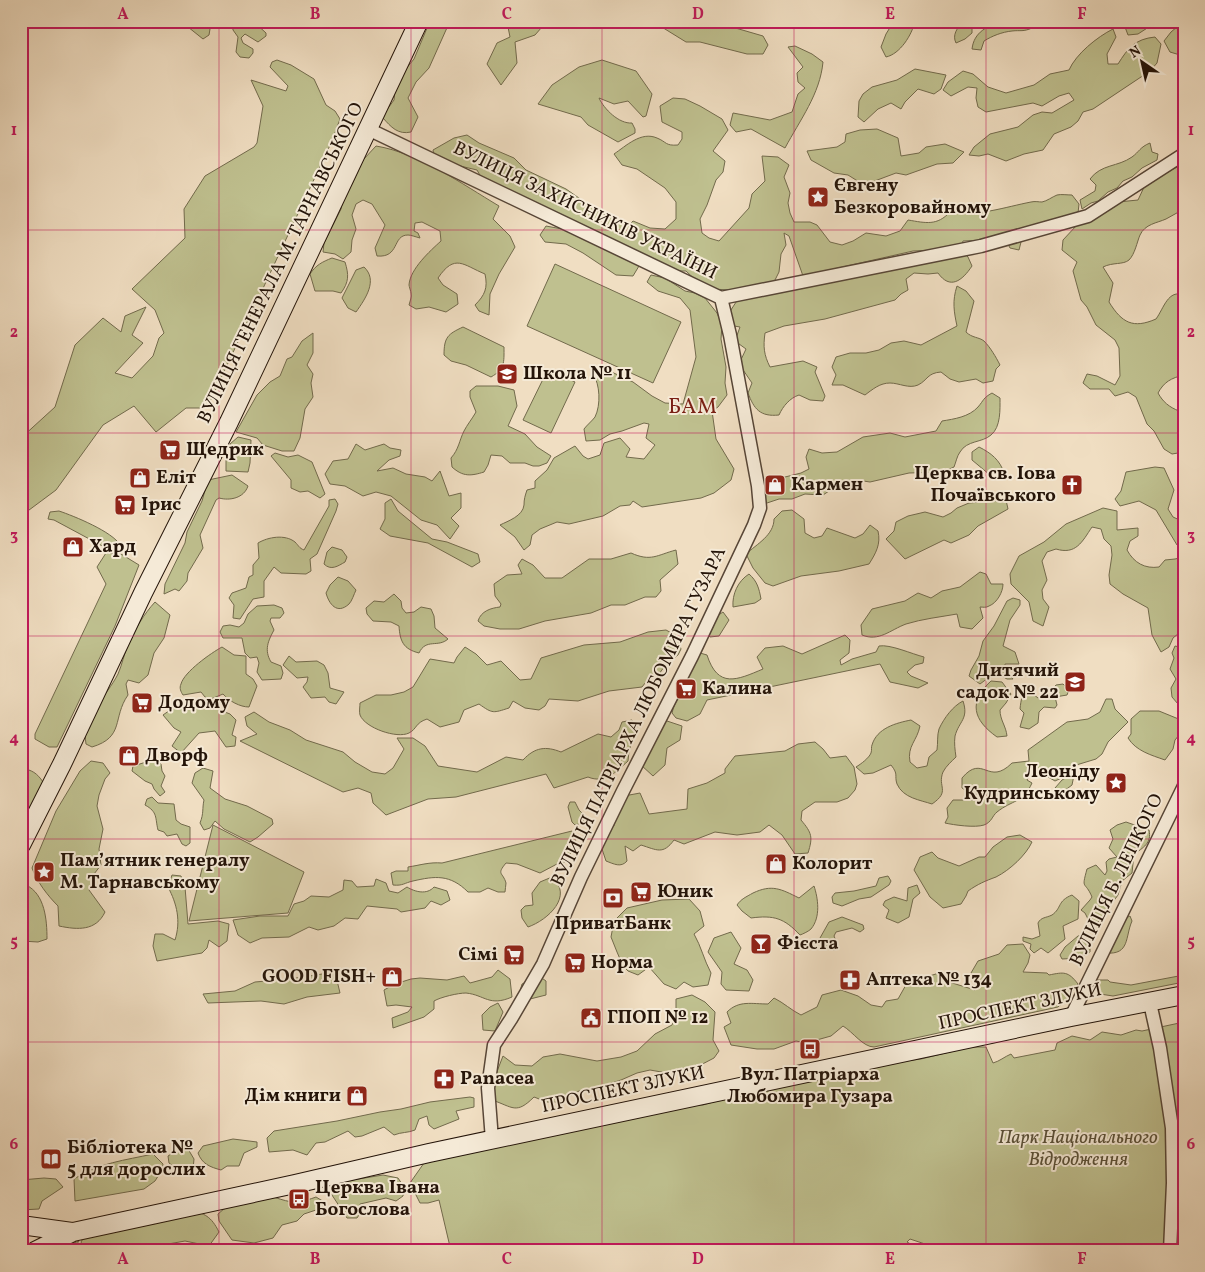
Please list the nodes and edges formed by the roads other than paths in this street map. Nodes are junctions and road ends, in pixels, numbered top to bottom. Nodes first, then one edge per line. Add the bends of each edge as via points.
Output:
1 (419, 21) edge
2 (368, 129) junction
3 (1184, 154) edge
4 (721, 298) junction
5 (1184, 786) edge
6 (21, 845) edge
7 (1184, 995) edge
8 (1150, 1003) junction
9 (1071, 1018) junction
10 (492, 1140) junction
11 (21, 1225) edge
12 (72, 1232) junction
13 (35, 1251) edge
14 (1170, 1251) edge

1 - 2 main road, ВУЛИЦЯ ГЕНЕРАЛА М. ТАРНАВСЬКОГО
2 - 4 street, ВУЛИЦЯ ЗАХИСНИКІВ УКРАЇНИ
2 - 6 main road, ВУЛИЦЯ ГЕНЕРАЛА М. ТАРНАВСЬКОГО via 229,422 142,593
3 - 4 street, ВУЛИЦЯ ЗАХИСНИКІВ УКРАЇНИ via 1088,216 981,246
4 - 10 street, ВУЛИЦЯ ПАТРІАРХА ЛЮБОМИРА ГУЗАРА via 747,422 760,508 692,656 581,877 543,964 494,1044 488,1088
5 - 9 street, ВУЛИЦЯ Б. ЛЕПКОГО
7 - 8 main road, ПРОСПЕКТ ЗЛУКИ
8 - 9 main road, ПРОСПЕКТ ЗЛУКИ
8 - 14 street via 1172,1128
9 - 10 main road, ПРОСПЕКТ ЗЛУКИ
10 - 12 main road, ПРОСПЕКТ ЗЛУКИ
11 - 12 main road, ПРОСПЕКТ ЗЛУКИ
12 - 13 main road, ПРОСПЕКТ ЗЛУКИ

